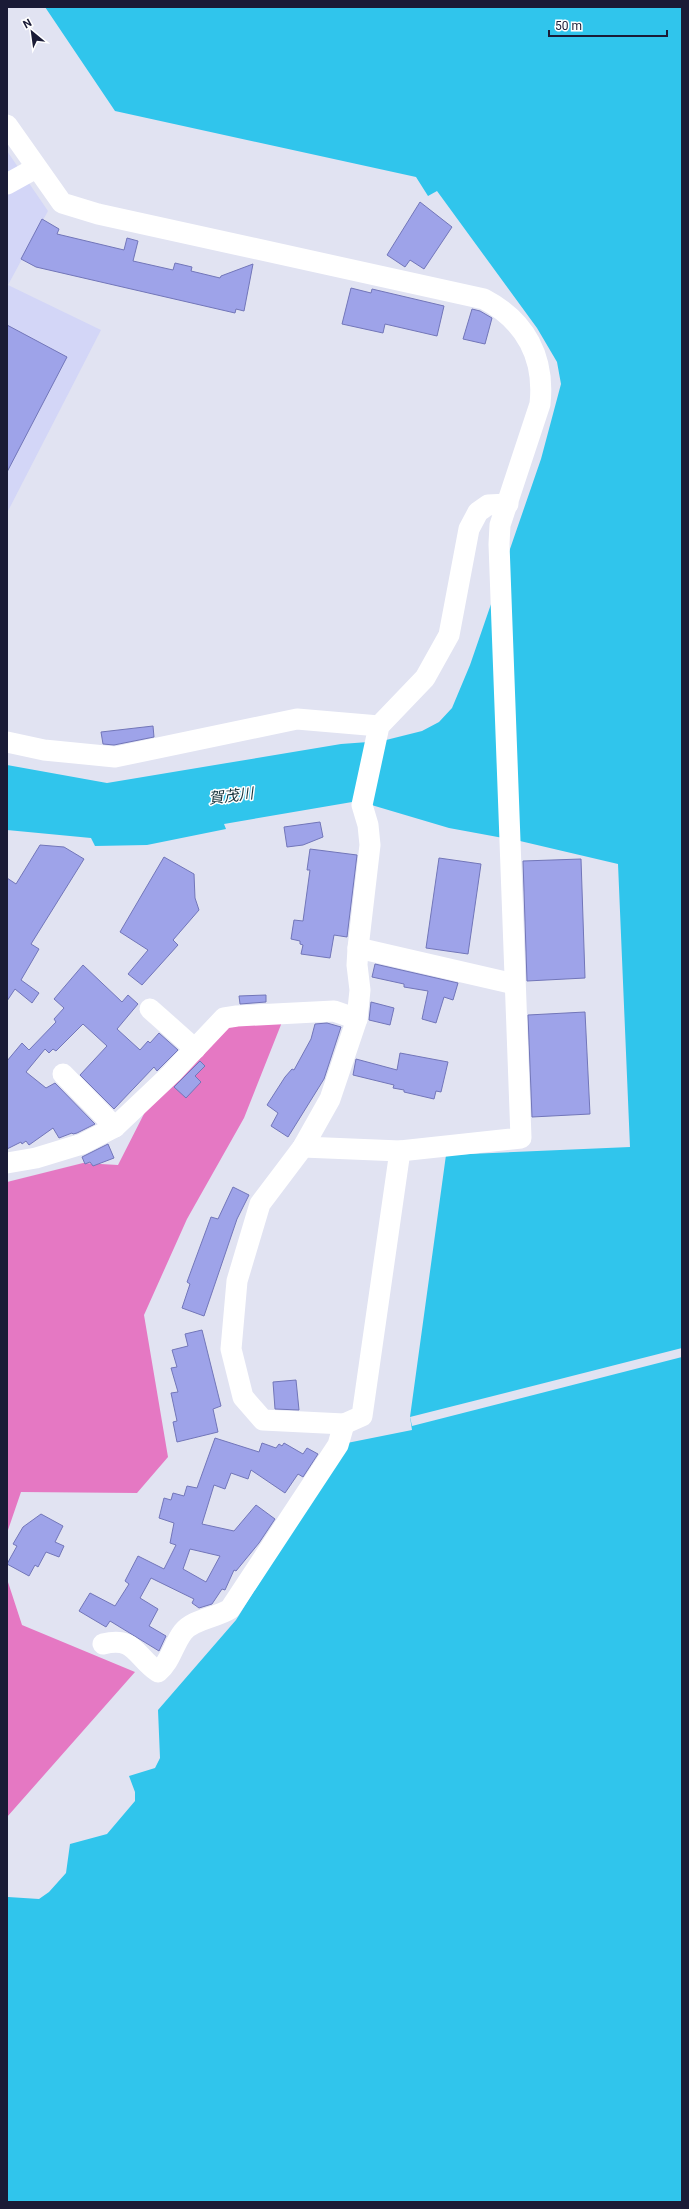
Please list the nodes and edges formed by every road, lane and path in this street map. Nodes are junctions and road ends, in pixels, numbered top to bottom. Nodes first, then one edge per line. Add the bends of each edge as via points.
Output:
1 (7, 125) edge
2 (36, 168) junction
3 (7, 184) edge
4 (508, 504) junction
5 (378, 734) junction
6 (7, 742) edge
7 (358, 948) junction
8 (514, 984) junction
9 (150, 1009) dead end
10 (357, 1019) junction
11 (195, 1049) junction
12 (62, 1074) dead end
13 (114, 1127) junction
14 (303, 1147) junction
15 (400, 1151) junction
16 (7, 1163) edge
17 (344, 1424) junction
18 (103, 1644) dead end

1 - 2 street
2 - 3 street
2 - 4 street via 62,203 98,214 484,299 502,308 531,341 542,384 540,404
4 - 5 street via 488,505 478,512 470,529 449,635 425,678
4 - 8 street via 500,525 499,555
5 - 6 street via 297,719 115,757 44,750
5 - 7 street via 362,805 370,845
7 - 8 street
7 - 10 street via 360,990
8 - 15 street via 521,1138
9 - 11 street
10 - 11 street via 334,1011 224,1018
10 - 14 street via 330,1099
11 - 13 street
12 - 13 street
13 - 16 street via 82,1144 36,1158
14 - 15 street
14 - 17 street via 260,1204 236,1281 231,1349 243,1397 263,1420
15 - 17 street via 362,1416
17 - 18 street via 338,1445 230,1609 220,1616 195,1623 183,1632 166,1665 158,1672 148,1665 130,1644 114,1641

